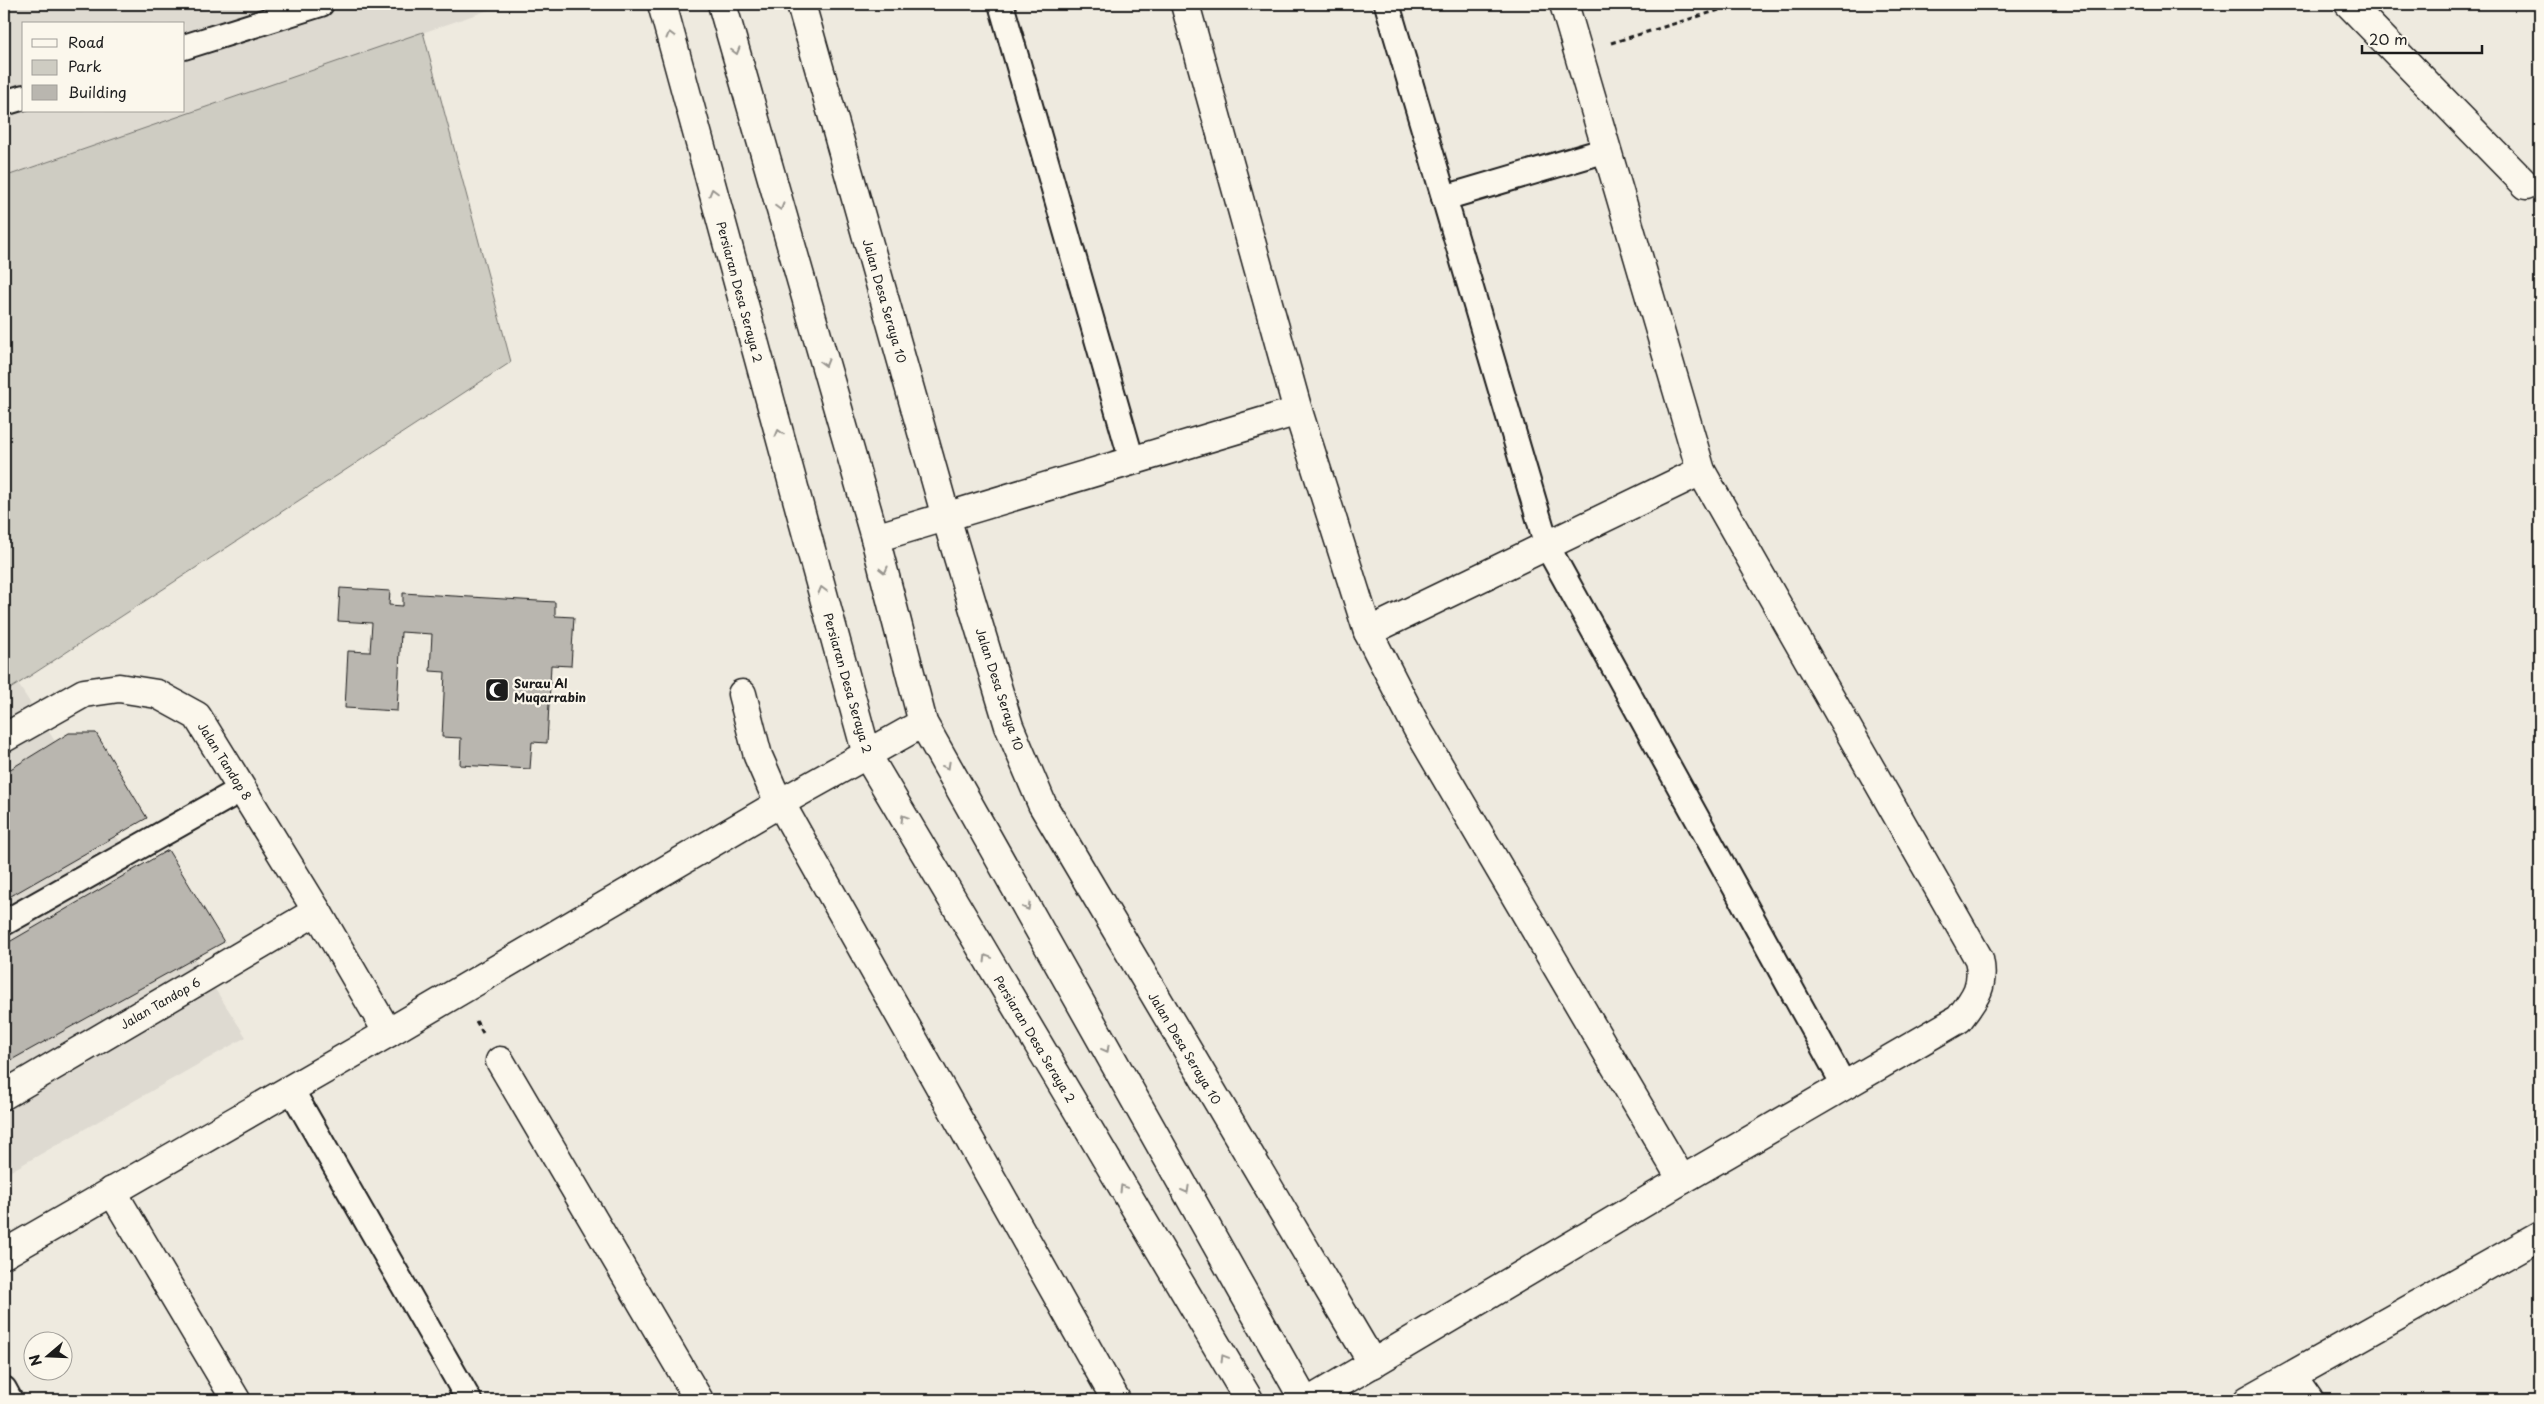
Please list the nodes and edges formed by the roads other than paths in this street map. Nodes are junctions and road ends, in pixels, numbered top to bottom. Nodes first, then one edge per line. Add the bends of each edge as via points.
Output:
1 (321, 4) edge
2 (662, 4) edge
3 (722, 4) edge
4 (801, 4) edge
5 (1001, 4) edge
6 (1186, 4) edge
7 (1386, 4) edge
8 (1564, 4) edge
9 (2349, 4) edge
10 (185, 47) edge
11 (22, 98) edge
12 (4, 103) edge
13 (1607, 150) junction
14 (2526, 185) dead end
15 (1444, 198) junction
16 (1298, 411) junction
17 (1132, 461) junction
18 (1701, 471) junction
19 (946, 517) junction
20 (875, 538) junction
21 (1547, 546) junction
22 (1368, 632) junction
23 (742, 694) dead end
24 (923, 723) junction
25 (4, 738) edge
26 (867, 755) junction
27 (242, 789) junction
28 (780, 803) junction
29 (317, 911) junction
30 (4, 923) edge
31 (388, 1033) junction
32 (500, 1062) road end
33 (1844, 1085) junction
34 (291, 1089) junction
35 (4, 1095) edge
36 (1682, 1180) junction
37 (112, 1191) junction
38 (2540, 1236) edge
39 (4, 1254) edge
40 (1373, 1364) junction
41 (2292, 1376) junction
42 (4, 1389) edge
43 (10, 1400) edge
44 (236, 1400) edge
45 (469, 1400) edge
46 (699, 1400) edge
47 (1116, 1400) edge
48 (1249, 1400) edge
49 (1304, 1400) edge
50 (1311, 1400) edge
51 (2248, 1400) edge
52 (2309, 1400) edge

1 - 10 lane
26 -> 2 street, Persiaran Desa Seraya 2
3 -> 20 street
4 - 19 street, Jalan Desa Seraya 10
5 - 17 lane
6 - 16 street
7 - 15 lane
8 - 13 street
9 - 14 street
11 - 12 lane
13 - 15 lane
13 - 18 street
15 - 21 lane
16 - 17 street
16 - 22 street
17 - 19 street
18 - 21 street
18 - 33 street via 1980,959 1983,974 1978,994 1959,1019
19 - 20 street
19 - 40 street, Jalan Desa Seraya 10 via 1009,726 1042,804
20 -> 24 street
21 - 22 street
21 - 33 lane
22 - 36 street via 1417,728
23 - 28 street via 758,756
24 - 26 street
24 -> 49 street
25 - 27 street, Jalan Tandop 8 via 84,693 120,688 157,694 197,716
26 - 28 street
48 -> 26 street, Persiaran Desa Seraya 2
27 - 29 street, Jalan Tandop 8
27 - 30 lane
28 - 31 street
28 - 47 street
29 - 31 street, Jalan Tandop 8
29 - 35 street, Jalan Tandop 6
31 - 34 street
32 - 46 street
33 - 36 street
34 - 37 street
34 - 45 lane
36 - 40 street
37 - 39 street
37 - 44 street
38 - 41 street
40 - 50 street
41 - 51 street
41 - 52 street
42 - 43 lane

